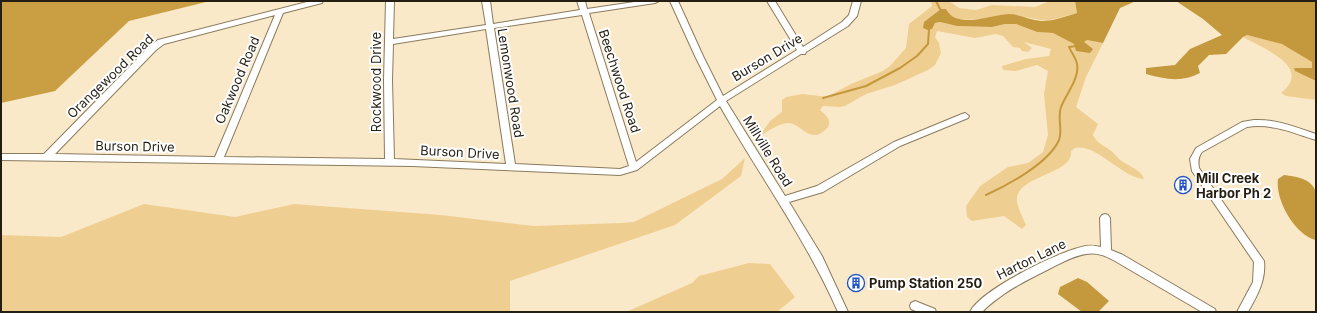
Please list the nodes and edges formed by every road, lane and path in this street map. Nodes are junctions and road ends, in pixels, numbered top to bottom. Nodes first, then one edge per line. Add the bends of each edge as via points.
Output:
1 (319, 1) edge
2 (390, 1) edge
3 (486, 1) edge
4 (581, 1) edge
5 (654, 1) edge
6 (674, 1) edge
7 (771, 1) edge
8 (856, 1) edge
9 (280, 11) junction
10 (584, 12) junction
11 (490, 26) junction
12 (389, 42) junction
13 (802, 52) junction
14 (722, 100) junction
15 (965, 116) dead end
16 (1316, 137) edge
17 (1, 157) edge
18 (46, 158) junction
19 (218, 160) junction
20 (390, 162) junction
21 (511, 168) junction
22 (634, 168) junction
23 (783, 200) junction
24 (1105, 218) dead end
25 (1106, 251) junction
26 (915, 306) dead end
27 (843, 312) edge
28 (932, 312) edge
29 (975, 312) edge
30 (1212, 312) edge
31 (1242, 312) edge

1 - 9 street, Orangewood Road
2 - 12 street, Rockwood Drive
3 - 11 street, Lemonwood Road
4 - 10 street, Beechwood Road
5 - 10 street
6 - 14 street, Millville Road
7 - 13 street
8 - 13 street, Burson Drive via 853,16 848,22
9 - 18 street, Orangewood Road via 157,45
9 - 19 street, Oakwood Road
10 - 11 street
10 - 22 street, Beechwood Road
11 - 12 street
11 - 21 street, Lemonwood Road
12 - 20 street, Rockwood Drive
13 - 14 street, Burson Drive
14 - 22 street, Burson Drive
14 - 23 street, Millville Road
15 - 23 street via 897,144 820,189
16 - 31 street via 1271,123 1253,122 1199,150 1195,155 1195,169 1259,262 1259,280
17 - 18 street, Burson Drive
18 - 19 street, Burson Drive
19 - 20 street, Burson Drive
20 - 21 street, Burson Drive
21 - 22 street, Burson Drive via 620,172
23 - 27 street, Millville Road via 814,251
24 - 25 street
25 - 29 street, Harton Lane via 1081,250 1062,258 1002,288
25 - 30 street, Harton Lane
26 - 28 street

